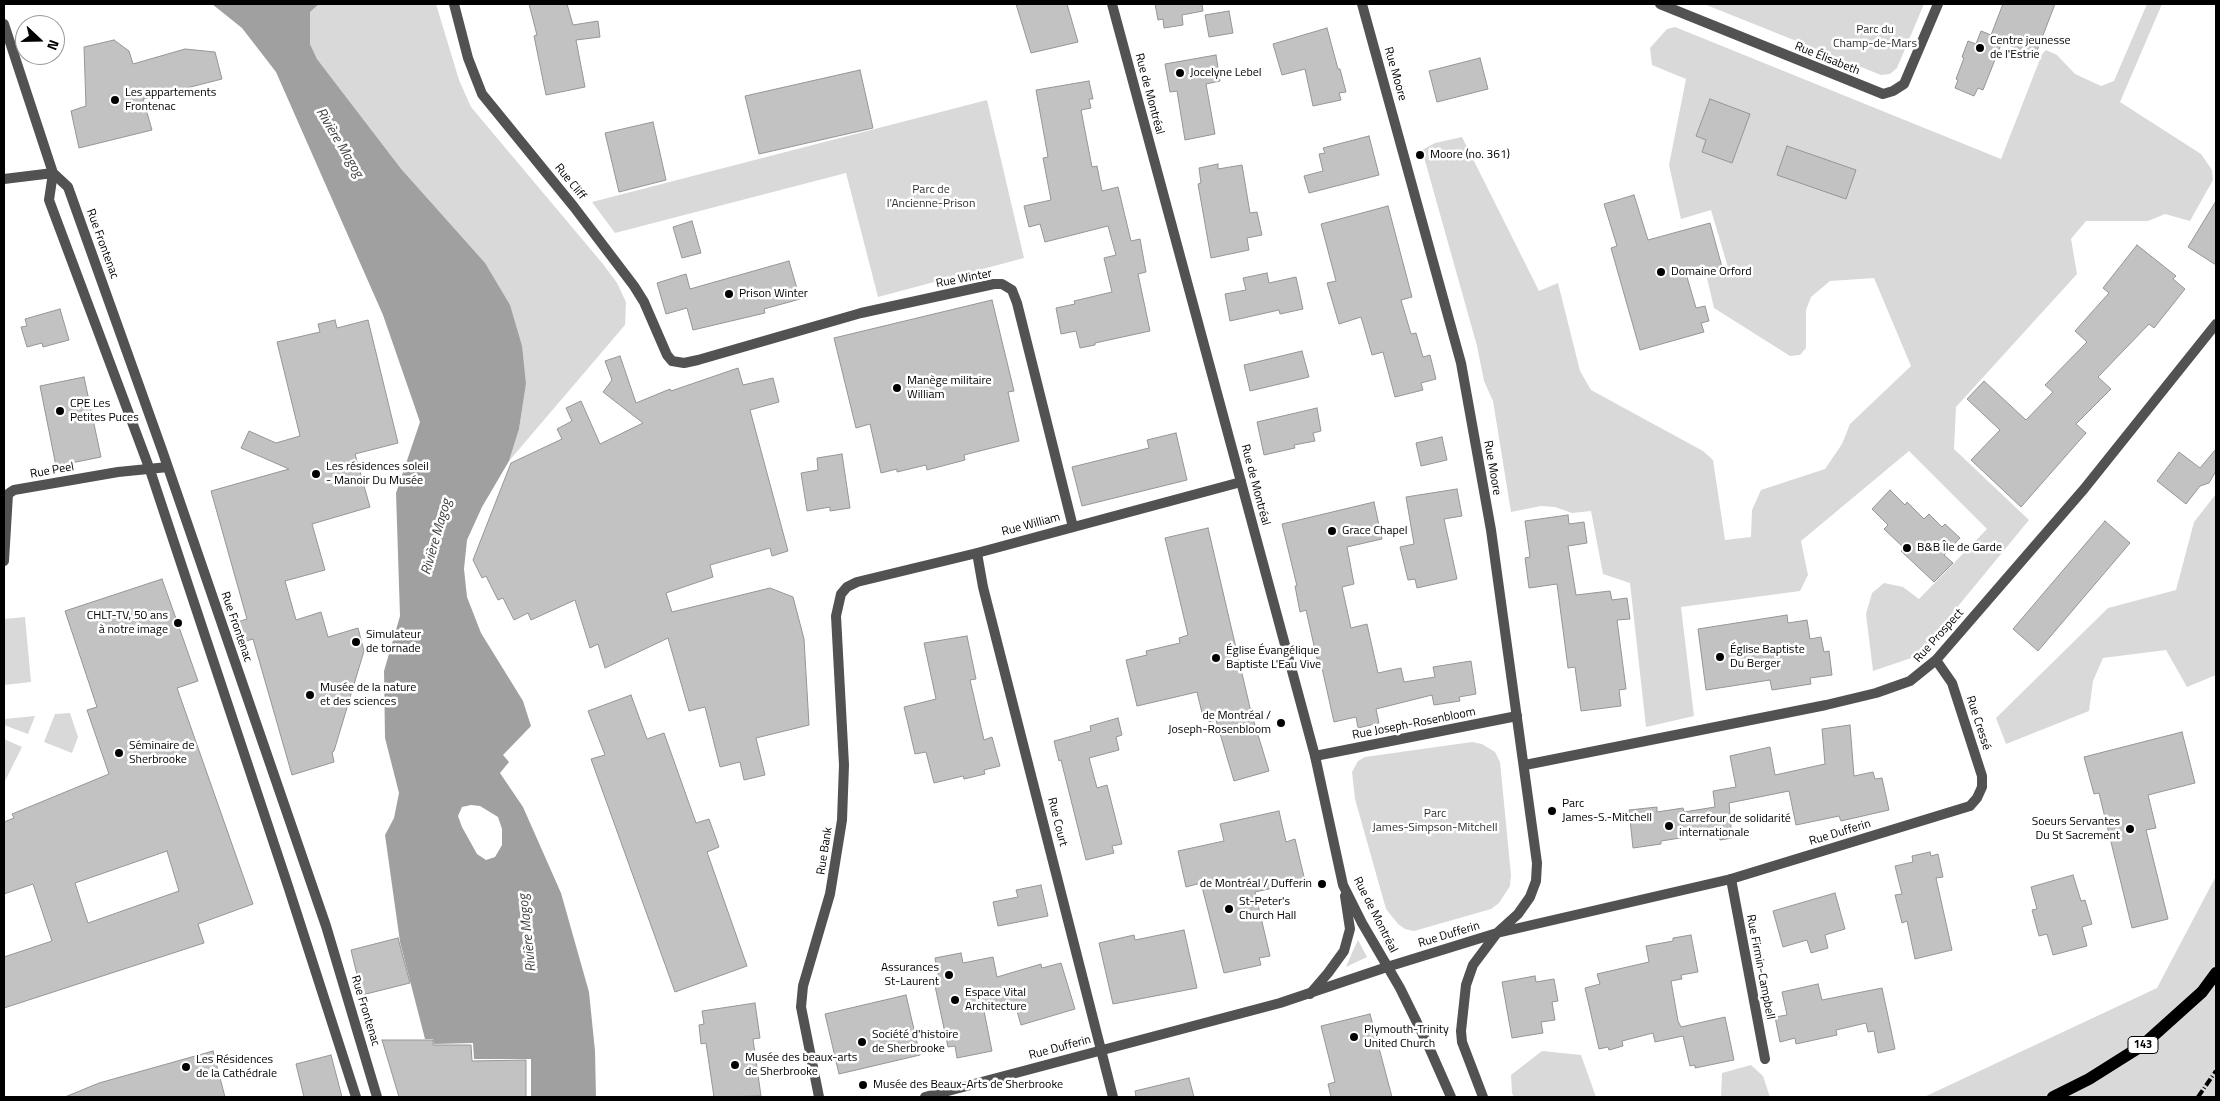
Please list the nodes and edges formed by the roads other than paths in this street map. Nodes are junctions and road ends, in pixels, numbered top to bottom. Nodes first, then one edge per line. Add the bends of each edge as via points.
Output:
1 (454, 4) edge
2 (1112, 4) edge
3 (1362, 4) edge
4 (1660, 4) edge
5 (1938, 4) edge
6 (4, 24) edge
7 (53, 173) junction
8 (4, 178) edge
9 (2216, 324) edge
10 (684, 362) joint
11 (168, 467) junction
12 (150, 470) junction
13 (1241, 482) junction
14 (1073, 527) junction
15 (977, 553) junction
16 (4, 561) edge
17 (837, 604) joint
18 (1936, 660) junction
19 (1517, 716) junction
20 (1315, 756) junction
21 (1525, 765) junction
22 (1978, 798) joint
23 (1731, 879) junction
24 (1344, 885) junction
25 (1496, 933) junction
26 (1387, 967) junction
27 (2216, 973) edge
28 (1310, 994) junction
29 (1101, 1050) junction
30 (1765, 1059) dead end
31 (356, 1097) edge
32 (377, 1097) edge
33 (819, 1097) edge
34 (925, 1097) edge
35 (1113, 1097) edge
36 (1451, 1097) edge
37 (1483, 1097) edge
38 (2053, 1097) edge

1 - 10 street, Rue Cliff via 468,58 482,94 634,286 667,355 672,361
2 - 13 street, Rue de Montréal
3 - 19 street, Rue Moore via 1461,363 1491,530
4 - 5 street, Rue Élisabeth via 1884,94 1904,84
6 - 7 street, Rue Frontenac
7 - 8 street
7 - 11 street, Rue Frontenac via 68,187
7 - 12 street, Rue Frontenac via 49,200
9 - 18 street, Rue Prospect via 2084,489
10 - 14 street, Rue Winter via 861,313 1002,284 1015,295
11 - 12 street, Rue Peel
11 - 32 street, Rue Frontenac via 326,926
12 - 16 street, Rue Peel via 118,472 14,490 8,494
12 - 31 street, Rue Frontenac
13 - 14 street, Rue William
13 - 20 street, Rue de Montréal
14 - 15 street, Rue William
15 - 17 street, Rue William via 857,582 841,594
15 - 29 street, Rue Court
17 - 33 street, Rue Bank via 844,765 842,820 830,894 803,986 801,1007
18 - 21 street, Rue Prospect via 1910,681 1876,693
18 - 22 street, Rue Cressé via 1952,683 1982,776
19 - 20 street, Rue Joseph-Rosenbloom
19 - 21 street, Rue Moore
20 - 24 street, Rue de Montréal
21 - 25 street, Rue Moore via 1537,863 1536,881 1518,914
22 - 23 street, Rue Dufferin via 1958,811
23 - 25 street, Rue Dufferin
23 - 30 street, Rue Firmin-Campbell
24 - 26 street, Rue de Montréal
24 - 28 street via 1350,929 1344,951
25 - 26 street, Rue Dufferin
25 - 37 street via 1473,965 1466,985 1461,1031 1462,1042
26 - 28 street, Rue Dufferin
26 - 36 street, Rue de Montréal
27 - 38 main road, 143 via 2202,992 2143,1045
28 - 29 street, Rue Dufferin
29 - 34 street, Rue Dufferin
29 - 35 street, Rue Court

